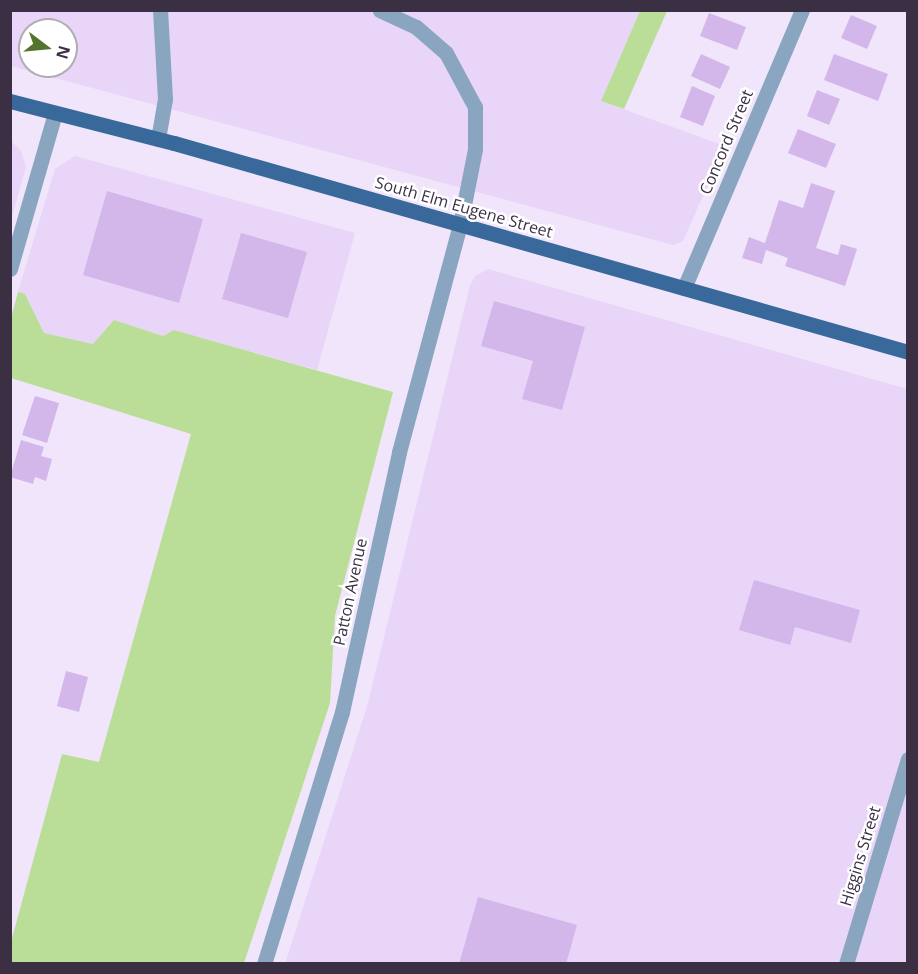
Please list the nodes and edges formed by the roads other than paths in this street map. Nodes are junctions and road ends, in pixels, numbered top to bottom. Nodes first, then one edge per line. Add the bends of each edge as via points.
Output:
1 (160, 10) edge
2 (381, 10) edge
3 (802, 10) edge
4 (10, 101) edge
5 (55, 113) junction
6 (158, 139) junction
7 (460, 225) junction
8 (10, 268) edge
9 (684, 288) junction
10 (908, 352) edge
11 (908, 759) edge
12 (264, 963) edge
13 (846, 963) edge

1 - 6 street via 165,99
2 - 7 street, Patton Avenue via 432,39 463,79 475,107 475,149
3 - 9 street, Concord Street
4 - 5 main road, South Elm Eugene Street
5 - 6 main road, South Elm Eugene Street
5 - 8 street
6 - 7 main road, South Elm Eugene Street
7 - 9 main road, South Elm Eugene Street
7 - 12 street, Patton Avenue via 401,441 342,712
9 - 10 main road, South Elm Eugene Street
11 - 13 street, Higgins Street

